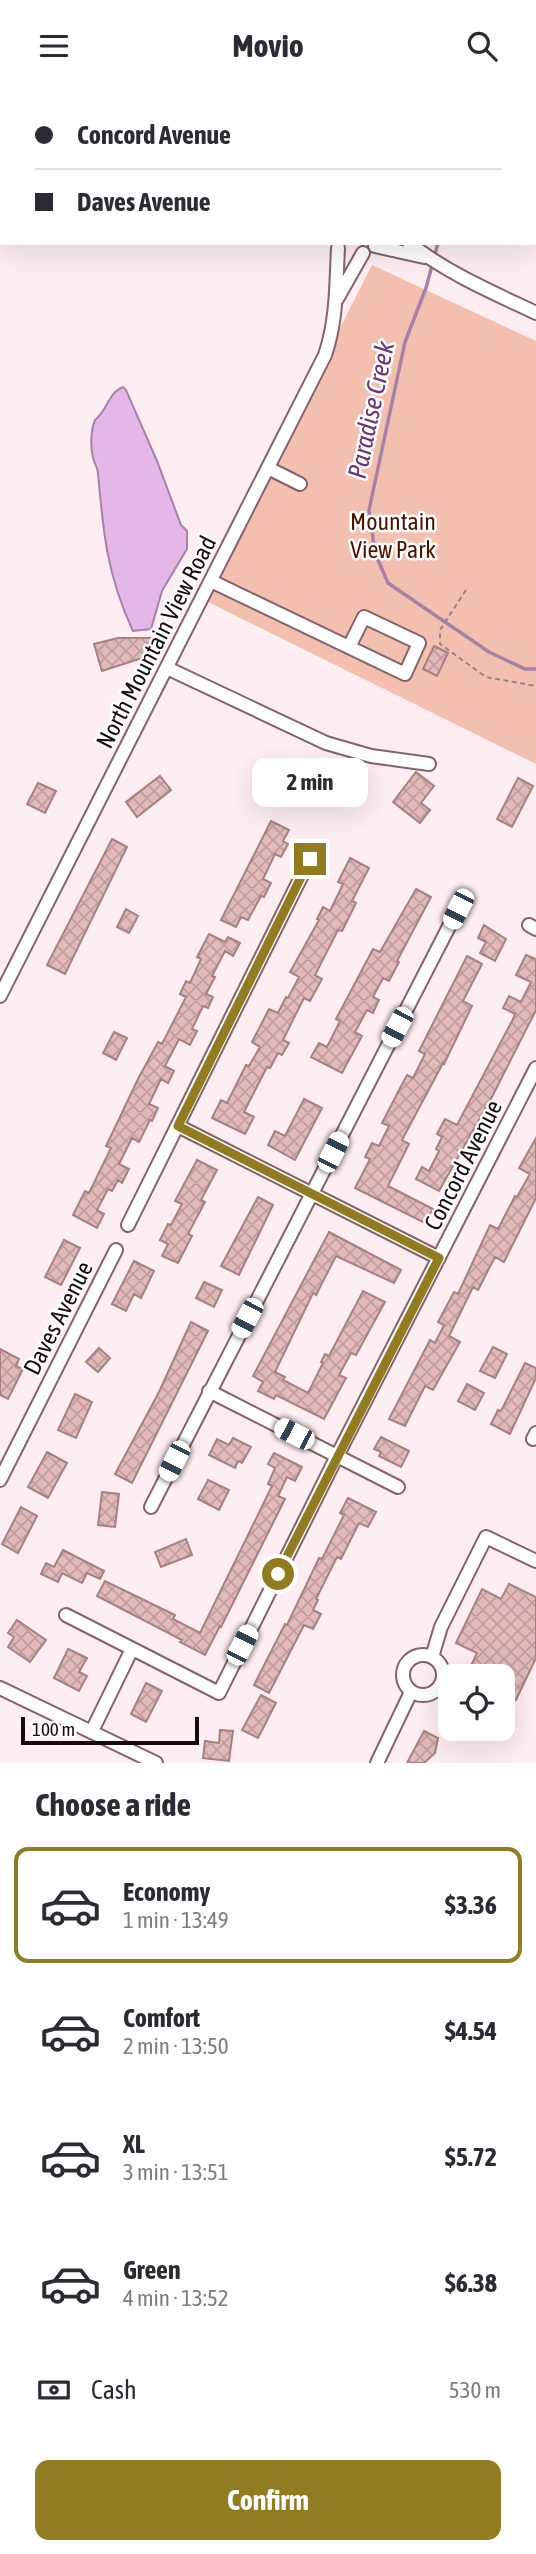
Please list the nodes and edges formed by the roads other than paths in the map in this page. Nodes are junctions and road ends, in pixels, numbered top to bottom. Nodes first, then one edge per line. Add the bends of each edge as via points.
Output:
1 (376, 245) edge
2 (412, 245) edge
3 (336, 246) edge
4 (363, 253) junction
5 (428, 258) junction
6 (536, 299) edge
7 (335, 302) junction
8 (523, 307) junction
9 (536, 313) edge
10 (268, 468) junction
11 (300, 484) dead end
12 (211, 581) junction
13 (349, 647) junction
14 (167, 668) junction
15 (429, 764) dead end
16 (310, 859) dead end
17 (458, 909) dead end
18 (0, 996) edge
19 (536, 1068) edge
20 (178, 1126) junction
21 (312, 1195) junction
22 (128, 1225) dead end
23 (116, 1250) dead end
24 (439, 1258) junction
25 (209, 1391) junction
26 (337, 1456) junction
27 (0, 1479) edge
28 (398, 1487) dead end
29 (151, 1507) dead end
30 (536, 1561) edge
31 (66, 1615) dead end
32 (132, 1649) junction
33 (432, 1657) junction
34 (0, 1688) edge
35 (411, 1692) junction
36 (92, 1731) junction
37 (156, 1763) edge
38 (377, 1763) edge

1 - 4 street
1 - 5 street
2 - 5 street
3 - 4 street
3 - 7 street, North Mountain View Road
4 - 7 street, North Mountain View Road
5 - 8 street
6 - 8 street
7 - 10 street, North Mountain View Road via 333,332 325,355
8 - 9 street
10 - 11 street
10 - 12 street, North Mountain View Road
12 - 13 street
12 - 14 street, North Mountain View Road
13 - 13 street via 405,674 419,643 364,617
14 - 15 street via 326,743 371,756
14 - 18 street, North Mountain View Road
16 - 20 street
17 - 21 street
19 - 24 street, Concord Avenue
20 - 21 street
20 - 22 street
21 - 24 street
21 - 25 street
23 - 27 street, Daves Avenue
24 - 26 street, Concord Avenue
25 - 26 street
25 - 29 street
26 - 28 street
26 - 32 street, Concord Avenue via 219,1693
30 - 33 street via 486,1537
31 - 32 street
32 - 36 street
33 - 35 street via 413,1657 404,1667 403,1681
33 - 35 street via 442,1666 440,1686 424,1696
34 - 36 street
35 - 38 street
36 - 37 street

